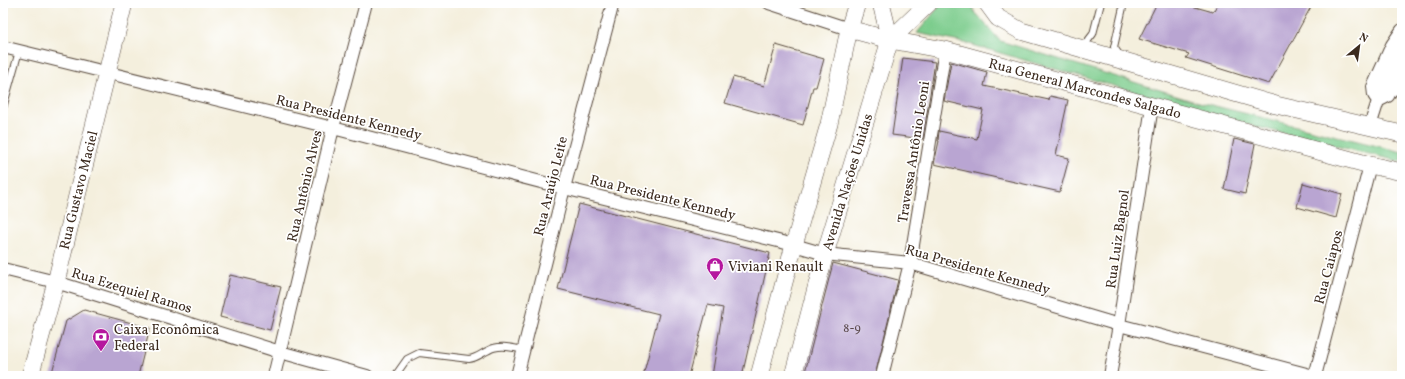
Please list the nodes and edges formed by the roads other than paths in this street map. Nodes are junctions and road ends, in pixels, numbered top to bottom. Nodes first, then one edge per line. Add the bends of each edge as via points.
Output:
1 (124, 3) edge
2 (366, 3) edge
3 (613, 3) edge
4 (769, 3) edge
5 (857, 3) edge
6 (881, 3) edge
7 (929, 3) edge
8 (988, 3) edge
9 (1101, 3) edge
10 (1124, 3) edge
11 (849, 29) junction
12 (1402, 30) edge
13 (890, 40) junction
14 (1402, 44) edge
15 (3, 47) edge
16 (1082, 49) junction
17 (944, 50) junction
18 (19, 51) junction
19 (1123, 61) junction
20 (1402, 68) edge
21 (107, 72) junction
22 (1398, 88) edge
23 (1378, 101) junction
24 (1152, 106) junction
25 (3, 108) edge
26 (1370, 126) junction
27 (333, 128) junction
28 (1402, 134) edge
29 (1370, 165) junction
30 (1402, 172) edge
31 (564, 188) junction
32 (794, 245) junction
33 (825, 254) junction
34 (910, 263) junction
35 (3, 268) edge
36 (56, 282) junction
37 (1119, 325) junction
38 (524, 350) junction
39 (280, 352) junction
40 (30, 376) edge
41 (274, 376) edge
42 (367, 376) edge
43 (395, 376) edge
44 (517, 376) edge
45 (759, 376) edge
46 (793, 376) edge
47 (882, 376) edge
48 (1110, 376) edge
49 (1315, 376) edge

1 - 21 street, Rua Gustavo Maciel
2 - 27 street, Rua Antônio Alves
3 - 31 street, Rua Araújo Leite
4 - 11 street, Rua General Marcondes Salgado
5 - 11 street
6 - 13 street
7 - 13 street, Avenida Nações Unidas
8 - 16 street via 998,18 1021,31
9 - 16 lane via 1093,34
10 - 19 lane via 1114,47
11 - 13 street, Rua General Marcondes Salgado
11 - 32 street via 829,124
12 - 23 street via 1394,40 1373,87
13 - 17 street, Rua General Marcondes Salgado
13 - 33 street, Avenida Nações Unidas
14 - 23 street
15 - 18 street, Rua Presidente Kennedy
16 - 19 street
17 - 24 street, Rua General Marcondes Salgado
17 - 34 street, Travessa Antônio Leoni
18 - 21 street, Rua Presidente Kennedy
18 - 25 lane
19 - 26 street via 1276,105
20 - 22 street
21 - 27 street, Rua Presidente Kennedy
21 - 36 street, Rua Gustavo Maciel
22 - 23 street
23 - 26 street
24 - 29 street, Rua General Marcondes Salgado
24 - 37 street, Rua Luiz Bagnol
26 - 28 street
27 - 31 street, Rua Presidente Kennedy
27 - 39 street, Rua Antônio Alves
29 - 30 street, Rua General Marcondes Salgado
29 - 49 street, Rua Caiapos
31 - 32 street, Rua Presidente Kennedy
31 - 38 street, Rua Araújo Leite
32 - 33 street, Rua Presidente Kennedy
32 - 45 street
33 - 34 street, Rua Presidente Kennedy
33 - 46 street, Avenida Nações Unidas
34 - 37 street, Rua Presidente Kennedy
34 - 47 street, Travessa Antônio Leoni
35 - 36 street, Rua Ezequiel Ramos
36 - 39 street, Rua Ezequiel Ramos
36 - 40 street, Rua Gustavo Maciel
37 - 48 street, Rua Luiz Bagnol
37 - 49 street, Rua Presidente Kennedy
38 - 43 lane via 501,347 469,359 419,353 407,359
38 - 44 street, Rua Araújo Leite
39 - 41 street, Rua Antônio Alves
39 - 42 street, Rua Ezequiel Ramos

